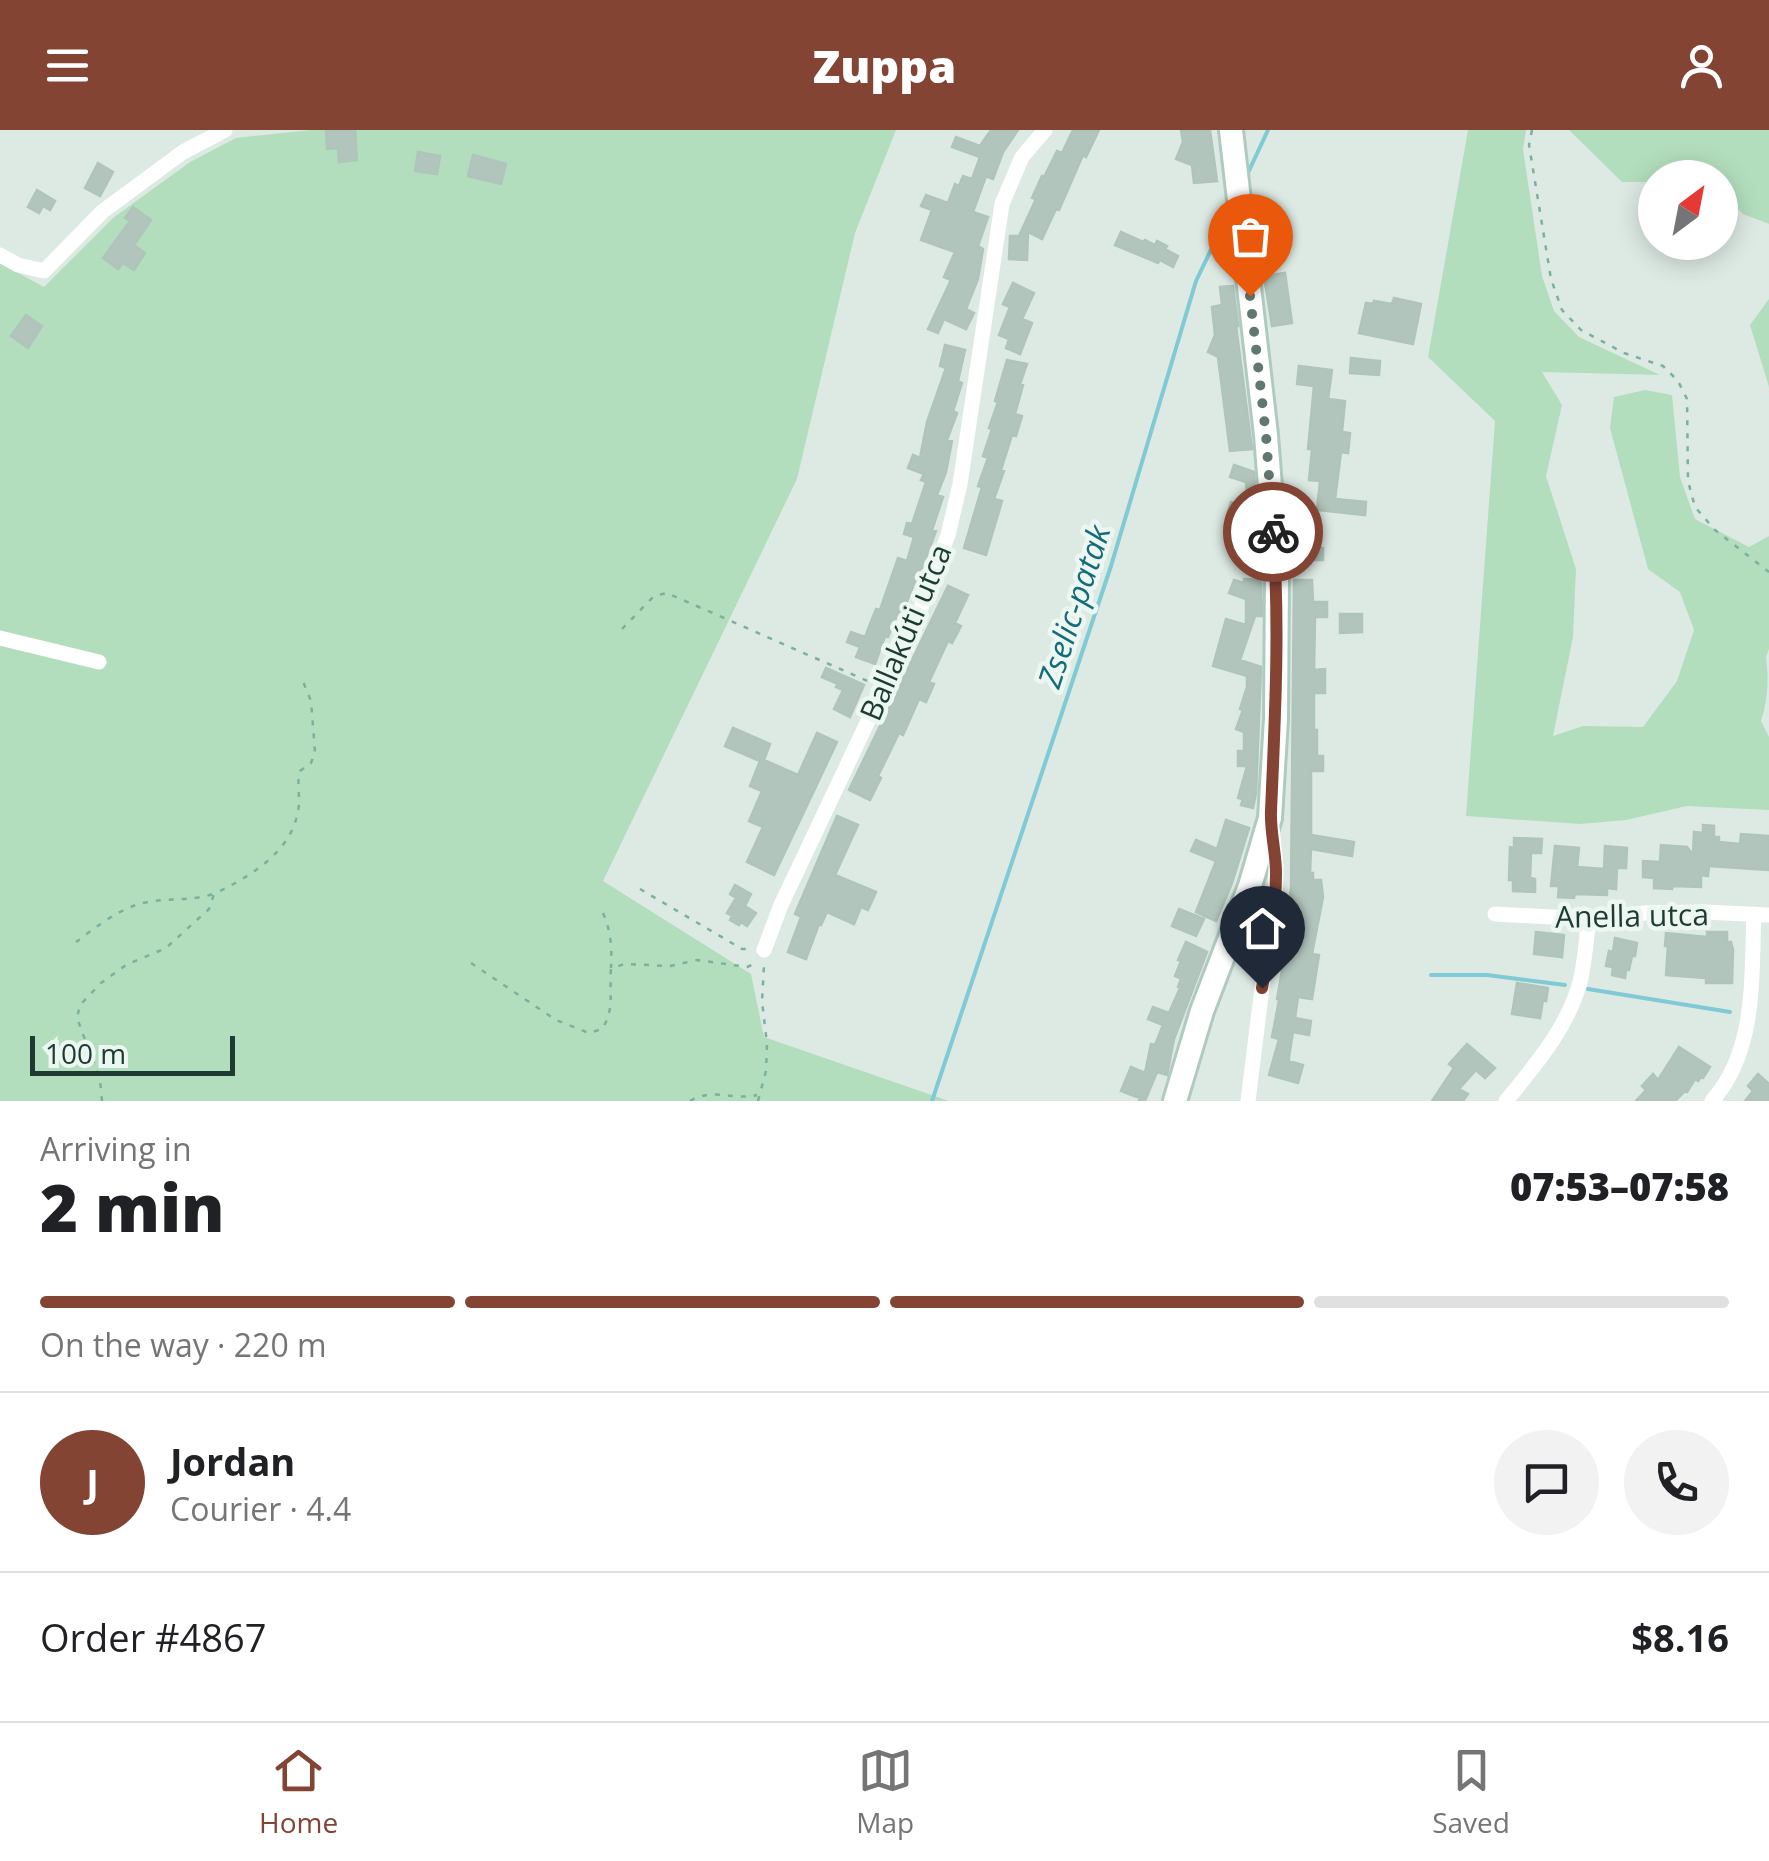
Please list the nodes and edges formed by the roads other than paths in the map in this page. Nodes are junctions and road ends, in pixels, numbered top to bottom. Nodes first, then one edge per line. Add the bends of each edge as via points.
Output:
1 (225, 130) edge
2 (1046, 130) edge
3 (1231, 130) edge
4 (0, 256) edge
5 (0, 638) edge
6 (99, 662) dead end
7 (1270, 818) junction
8 (1495, 914) dead end
9 (1762, 915) edge
10 (1588, 920) junction
11 (764, 950) road end
12 (1176, 1101) edge
13 (1248, 1101) edge
14 (1506, 1101) edge
15 (1712, 1101) edge

1 - 4 street via 103,211 44,271
2 - 11 street, Ballakúti utca via 1022,157 1002,204 948,535 919,614
3 - 7 street via 1277,576
5 - 6 street
7 - 12 street
7 - 13 street via 1275,911
8 - 10 street, Anella utca
9 - 10 street, Anella utca via 1645,913
9 - 15 street via 1748,1025 1736,1064
10 - 14 street via 1571,1010

